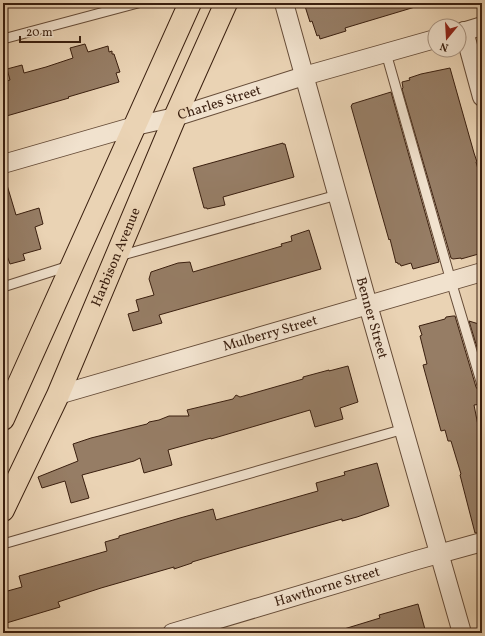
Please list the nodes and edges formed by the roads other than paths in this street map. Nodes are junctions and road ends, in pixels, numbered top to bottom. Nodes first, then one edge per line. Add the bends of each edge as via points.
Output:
1 (138, 3) edge
2 (190, 3) edge
3 (226, 3) edge
4 (284, 3) edge
5 (482, 26) edge
6 (467, 30) edge
7 (3, 39) edge
8 (427, 41) edge
9 (467, 51) edge
10 (386, 53) junction
11 (304, 76) junction
12 (482, 97) edge
13 (175, 117) junction
14 (135, 126) junction
15 (3, 164) edge
16 (337, 195) junction
17 (116, 257) junction
18 (72, 265) junction
19 (482, 272) edge
20 (451, 281) junction
21 (3, 287) edge
22 (368, 305) junction
23 (482, 385) edge
24 (58, 395) junction
25 (4, 415) edge
26 (404, 429) junction
27 (3, 510) edge
28 (482, 542) edge
29 (3, 544) edge
30 (439, 553) junction
31 (172, 633) edge
32 (462, 633) edge

1 - 7 lane
2 - 14 main road
3 - 13 main road, Harbison Avenue
4 - 11 street, Benner Street
5 - 6 street
8 - 10 street, Charles Street
9 - 12 street
10 - 11 street, Charles Street
10 - 20 lane
11 - 13 street, Charles Street
11 - 16 street, Benner Street
13 - 14 street, Charles Street
13 - 17 main road, Harbison Avenue
14 - 15 street, Charles Street
14 - 18 main road
16 - 17 lane
16 - 22 street, Benner Street
17 - 24 main road, Harbison Avenue
18 - 21 lane
18 - 25 main road
19 - 20 street, Mulberry Street
20 - 22 street, Mulberry Street
20 - 23 lane
22 - 24 street, Mulberry Street
22 - 26 street, Benner Street
24 - 27 main road, Harbison Avenue
26 - 29 lane
26 - 30 street, Benner Street
28 - 30 street, Hawthorne Street
30 - 31 street, Hawthorne Street
30 - 32 street, Benner Street

